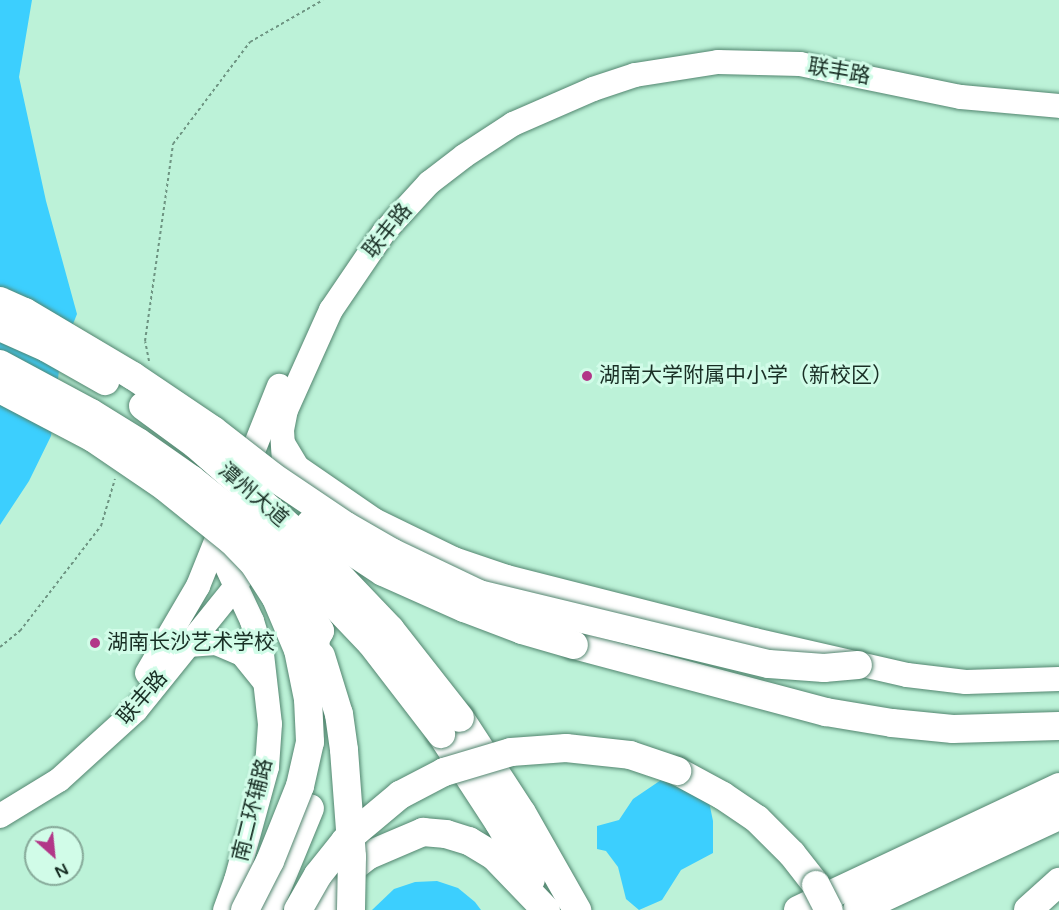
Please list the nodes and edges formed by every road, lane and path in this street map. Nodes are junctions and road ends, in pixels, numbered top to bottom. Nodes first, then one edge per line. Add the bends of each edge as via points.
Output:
1 (323, 0) edge
2 (1059, 92) edge
3 (1059, 106) edge
4 (0, 301) edge
5 (0, 327) edge
6 (0, 364) edge
7 (140, 372) junction
8 (0, 389) edge
9 (93, 438) junction
10 (283, 443) junction
11 (118, 470) dead end
12 (329, 491) junction
13 (217, 538) junction
14 (236, 586) junction
15 (252, 621) junction
16 (315, 640) junction
17 (188, 645) junction
18 (0, 647) edge
19 (858, 665) junction
20 (1059, 679) edge
21 (267, 685) junction
22 (450, 726) junction
23 (1059, 726) edge
24 (1059, 787) edge
25 (0, 801) edge
26 (0, 816) edge
27 (1059, 816) edge
28 (1059, 882) edge
29 (1059, 899) edge
30 (225, 910) edge
31 (244, 910) edge
32 (268, 910) edge
33 (298, 910) edge
34 (325, 910) edge
35 (351, 910) edge
36 (546, 910) edge
37 (577, 910) edge
38 (798, 910) edge
39 (829, 910) edge
40 (857, 910) edge
41 (1028, 910) edge
42 (1049, 910) edge

1 - 7 path via 250,42 173,144 145,341 150,357
2 - 13 main road, 联丰路 via 984,86 775,46 722,46 626,63 544,94 497,117 429,164 384,209 343,262 316,305 295,350
3 - 10 main road, 联丰路 via 961,97 841,71 761,62 718,62 646,73 556,104 513,124 464,156 429,183 384,232 331,310 312,348 286,410
4 - 7 highway, bridge
5 - 22 highway, 潭州大道, bridge via 105,381 173,426 306,541 398,637
6 - 22 highway, 潭州大道, bridge via 91,412 191,479 311,580
7 - 19 highway, bridge via 272,476 328,514 393,553 479,594 769,664 824,668
7 - 23 highway, bridge via 302,518 383,572 464,608 574,645 826,712 953,729
8 - 9 highway, bridge
9 - 16 highway, bridge via 163,474 255,546 297,591 320,631
9 - 31 highway, bridge via 165,487 232,541 254,564 276,598 298,650 308,699 310,742 296,796 270,861
10 - 12 main road via 297,467
10 - 14 main road, 联丰路 via 282,492
11 - 18 path via 102,526 20,631
12 - 15 main road via 309,489 291,500 248,589
12 - 19 main road via 412,540 507,577
13 - 14 main road, 南二环辅路
13 - 25 main road, 联丰路 via 198,586 161,652 118,710 50,770
14 - 15 main road, 南二环辅路
14 - 17 main road, 联丰路
15 - 21 main road, 南二环辅路
16 - 32 highway, bridge via 324,717 320,763 310,808
16 - 35 highway, bridge via 339,714 344,750 352,857
17 - 21 main road via 216,643 242,654
17 - 26 main road, 联丰路 via 136,710 92,752 33,798
19 - 20 main road via 966,682
21 - 30 main road, 南二环辅路 via 267,767
22 - 36 highway
22 - 37 highway via 510,793
24 - 38 highway
27 - 40 highway
28 - 41 highway
29 - 42 highway
33 - 39 highway, bridge via 318,875 345,841 400,795 444,772 511,752 566,748 630,755 677,771 723,796 757,819 792,854
34 - 36 highway via 347,872 384,847 423,832 469,841 494,856

